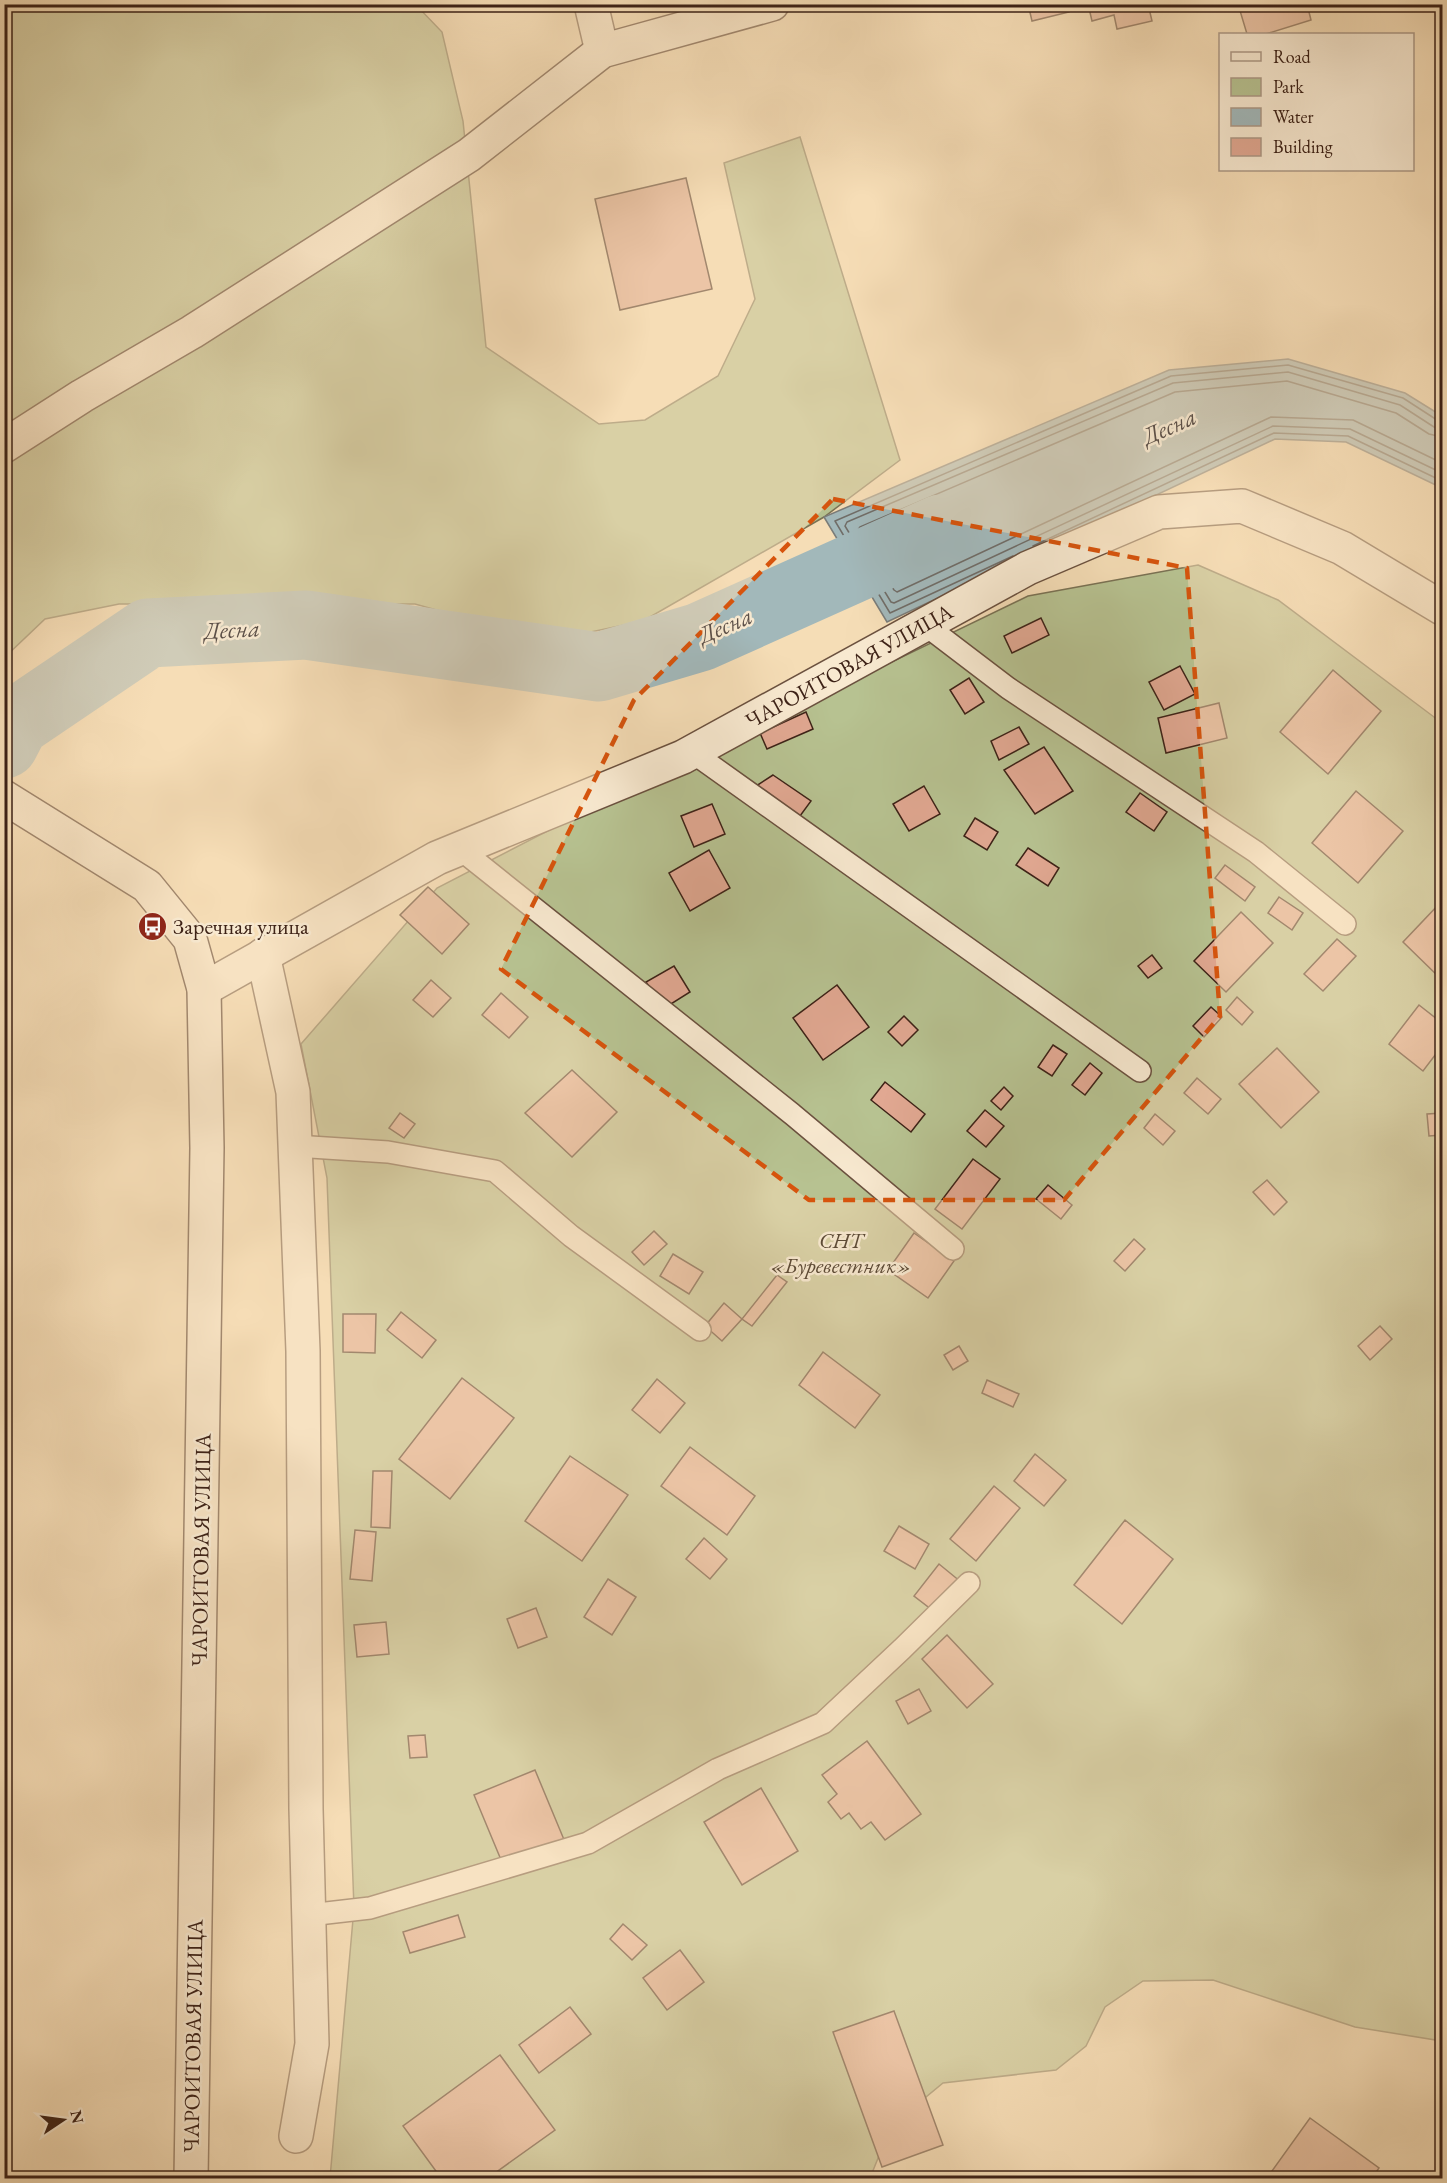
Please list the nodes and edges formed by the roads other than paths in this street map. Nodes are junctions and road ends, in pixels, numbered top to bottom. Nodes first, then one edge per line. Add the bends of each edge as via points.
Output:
1 (591, 4) edge
2 (772, 4) edge
3 (602, 51) junction
4 (4, 446) edge
5 (1443, 608) edge
6 (924, 624) junction
7 (692, 752) junction
8 (4, 797) edge
9 (460, 849) junction
10 (1345, 924) dead end
11 (263, 956) junction
12 (204, 988) junction
13 (1140, 1071) dead end
14 (295, 1146) junction
15 (952, 1249) dead end
16 (700, 1330) dead end
17 (969, 1582) dead end
18 (309, 1916) junction
19 (296, 2136) dead end
20 (191, 2178) edge

1 - 3 street
2 - 3 street
3 - 4 street via 469,154 192,332
5 - 6 street, ЧАРОИТОВАЯ УЛИЦА via 1342,548 1242,506 1159,512 1028,568
6 - 7 street, ЧАРОИТОВАЯ УЛИЦА
6 - 10 lane via 1008,688 1256,852
7 - 9 street, ЧАРОИТОВАЯ УЛИЦА
7 - 13 lane
8 - 12 street via 147,886 190,939
9 - 11 street, ЧАРОИТОВАЯ УЛИЦА
9 - 15 lane via 792,1114
11 - 12 street, ЧАРОИТОВАЯ УЛИЦА
11 - 14 street via 293,1092
12 - 20 street, ЧАРОИТОВАЯ УЛИЦА via 207,1148
14 - 16 lane via 388,1152 495,1171 571,1236
14 - 18 street via 303,1351
17 - 18 lane via 823,1723 718,1769 588,1844 370,1908
18 - 19 street via 312,2044

